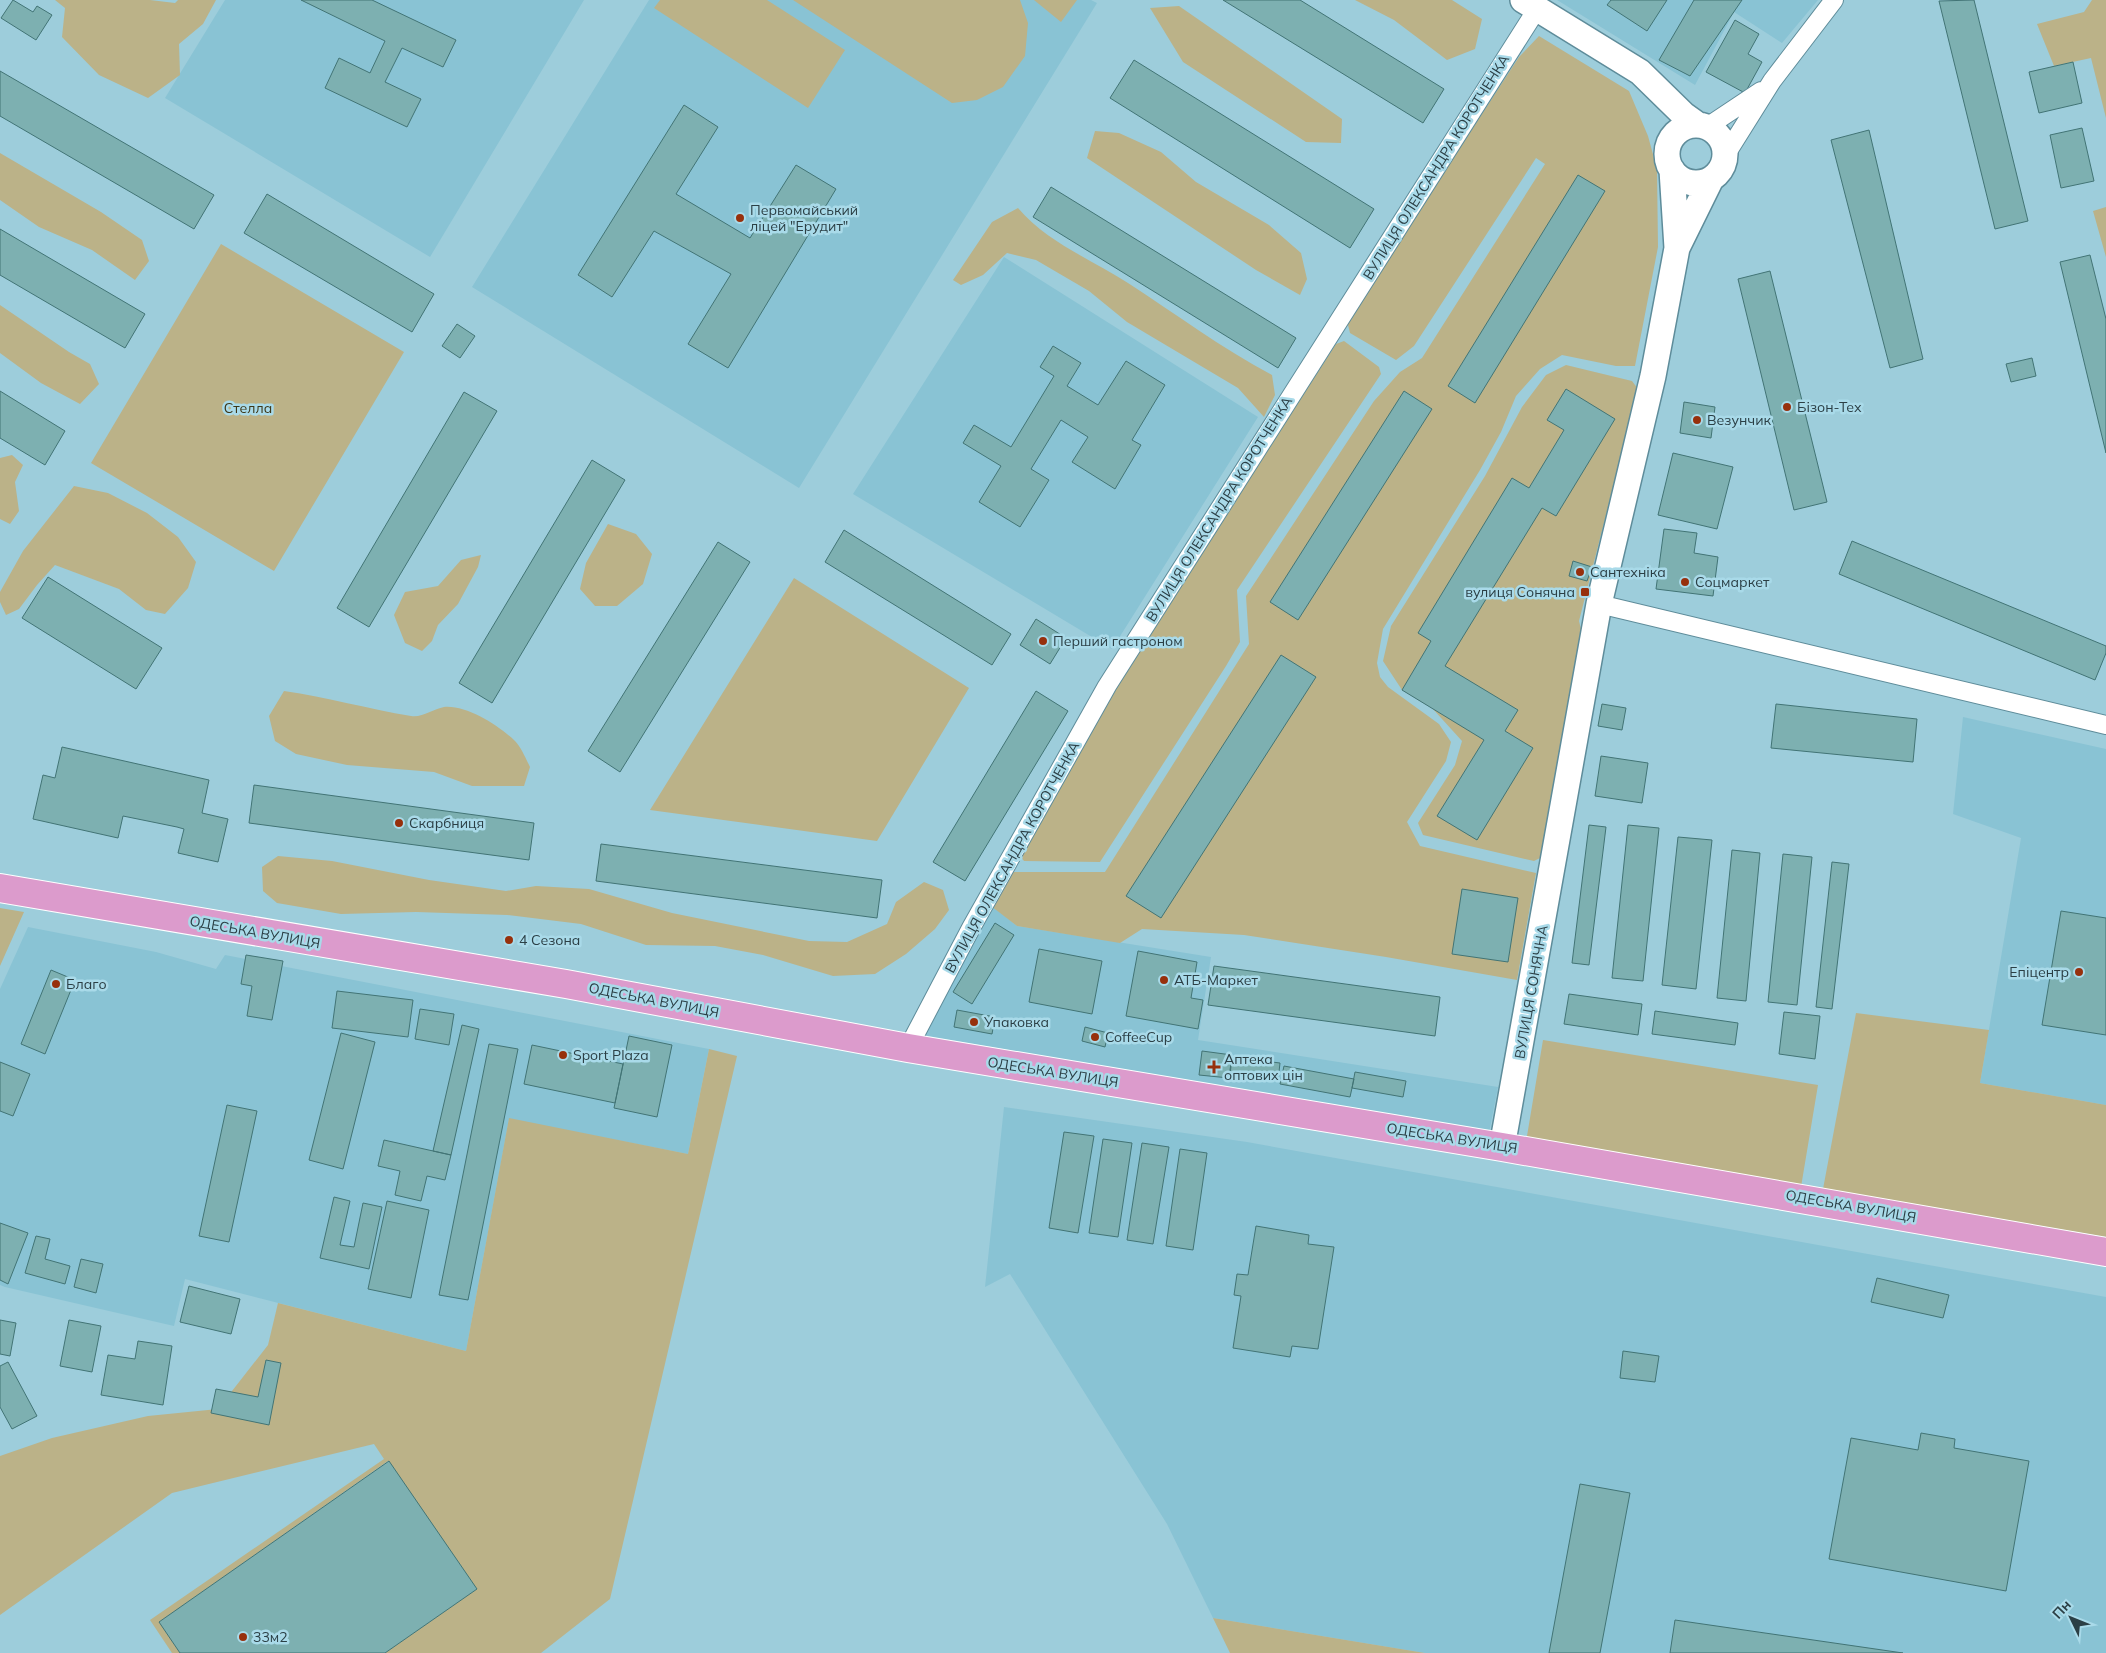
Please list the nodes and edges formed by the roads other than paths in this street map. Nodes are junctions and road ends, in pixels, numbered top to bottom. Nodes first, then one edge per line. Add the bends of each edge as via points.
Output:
1 (1834, 0) edge
2 (1530, 4) edge
3 (1772, 80) junction
4 (1655, 85) junction
5 (1702, 126) junction
6 (1725, 156) junction
7 (1669, 161) junction
8 (1711, 179) junction
9 (1677, 248) junction
10 (1599, 604) junction
11 (2106, 725) edge
12 (0, 888) edge
13 (908, 1048) junction
14 (1502, 1147) junction
15 (2106, 1252) edge

1 - 3 street
2 - 4 street via 1640,72
2 - 13 street, ВУЛИЦЯ ОЛЕКСАНДРА КОРОТЧЕНКА via 1106,686
3 - 5 street via 1749,100
3 - 6 street
4 - 5 street via 1672,104
4 - 7 street, ВУЛИЦЯ СОНЯЧНА via 1662,109
5 - 6 street via 1720,139
5 - 7 street via 1689,126 1674,136
6 - 8 street
7 - 8 street via 1686,181
7 - 9 street, ВУЛИЦЯ СОНЯЧНА
8 - 9 street, ВУЛИЦЯ СОНЯЧНА
9 - 10 street, ВУЛИЦЯ СОНЯЧНА via 1653,376
10 - 11 street
10 - 14 street, ВУЛИЦЯ СОНЯЧНА
12 - 13 main road, ОДЕСЬКА ВУЛИЦЯ via 566,984
13 - 14 main road, ОДЕСЬКА ВУЛИЦЯ
14 - 15 main road, ОДЕСЬКА ВУЛИЦЯ

